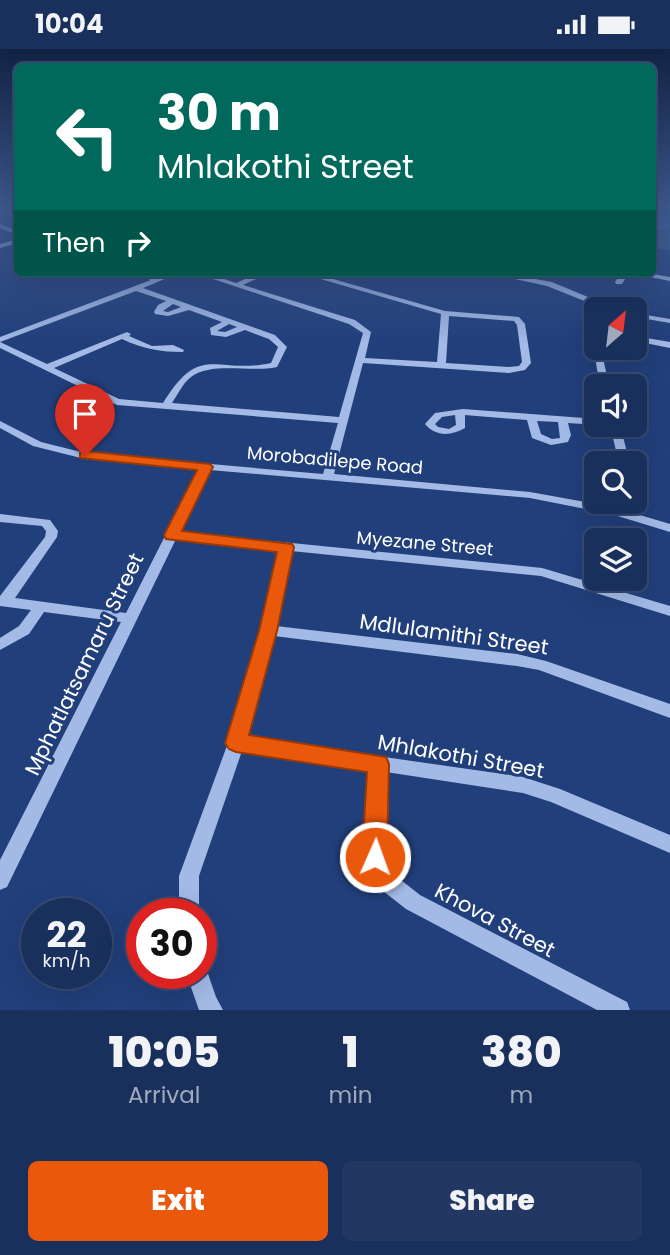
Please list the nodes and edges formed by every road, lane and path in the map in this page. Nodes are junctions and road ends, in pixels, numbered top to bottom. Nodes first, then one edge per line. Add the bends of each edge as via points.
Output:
1 (150, 277) edge
2 (163, 277) edge
3 (212, 277) edge
4 (256, 277) edge
5 (318, 277) edge
6 (512, 277) edge
7 (622, 277) edge
8 (157, 279) junction
9 (619, 282) dead end
10 (237, 285) junction
11 (136, 288) junction
12 (584, 298) edge
13 (173, 301) junction
14 (188, 307) junction
15 (445, 313) junction
16 (648, 317) edge
17 (229, 321) junction
18 (670, 321) edge
19 (246, 327) junction
20 (648, 340) edge
21 (0, 342) edge
22 (669, 343) edge
23 (180, 349) dead end
24 (361, 359) junction
25 (441, 365) junction
26 (48, 367) junction
27 (166, 406) junction
28 (460, 412) dead end
29 (531, 417) junction
30 (343, 420) junction
31 (562, 420) junction
32 (584, 421) edge
33 (0, 424) edge
34 (205, 467) junction
35 (328, 477) junction
36 (584, 503) edge
37 (633, 514) edge
38 (0, 518) edge
39 (670, 528) edge
40 (172, 535) junction
41 (286, 547) junction
42 (3, 601) edge
43 (41, 606) junction
44 (670, 611) edge
45 (128, 618) junction
46 (268, 631) junction
47 (0, 645) edge
48 (670, 711) edge
49 (236, 743) junction
50 (378, 764) junction
51 (670, 844) edge
52 (0, 880) edge
53 (189, 898) edge
54 (202, 989) edge
55 (212, 1010) edge
56 (619, 1010) edge

1 - 8 street
2 - 8 street
3 - 10 street
4 - 10 street
5 - 15 street
6 - 12 street via 550,284
7 - 9 street
8 - 11 street
10 - 24 street via 362,327 367,337
11 - 13 street
11 - 21 street
13 - 14 street
13 - 14 street via 158,312 168,314
14 - 17 street
15 - 25 street
15 - 25 street via 516,319 521,324 527,363 509,370
16 - 18 street
17 - 19 street
17 - 19 street via 214,333 226,335
19 - 27 street via 280,342 274,365 199,369 186,375
20 - 22 street
21 - 26 street
23 - 26 street via 150,348 125,335
24 - 25 street
24 - 30 street
26 - 27 street via 117,402
27 - 30 street
28 - 29 street
29 - 31 street
29 - 31 street via 536,436 551,442 566,436
30 - 35 street
31 - 32 street
33 - 34 street, Morobadilepe Road via 60,451
34 - 35 street, Morobadilepe Road
34 - 40 street, Mphatlatsamaru Street
35 - 36 street, Morobadilepe Road
37 - 39 street, Morobadilepe Road
38 - 42 street via 46,523 52,531
40 - 41 street, Myezane Street
40 - 45 street, Mphatlatsamaru Street
41 - 44 street, Myezane Street via 542,572
41 - 46 street
42 - 43 street
43 - 45 street
43 - 47 street via 24,630
45 - 52 street, Mphatlatsamaru Street
46 - 48 street, Mdlulamithi Street via 517,660
46 - 49 street
49 - 50 street, Mhlakothi Street
49 - 53 street via 190,876
50 - 51 street, Mhlakothi Street via 523,785
50 - 56 street, Khova Street via 375,857 385,880 413,902
54 - 55 street

